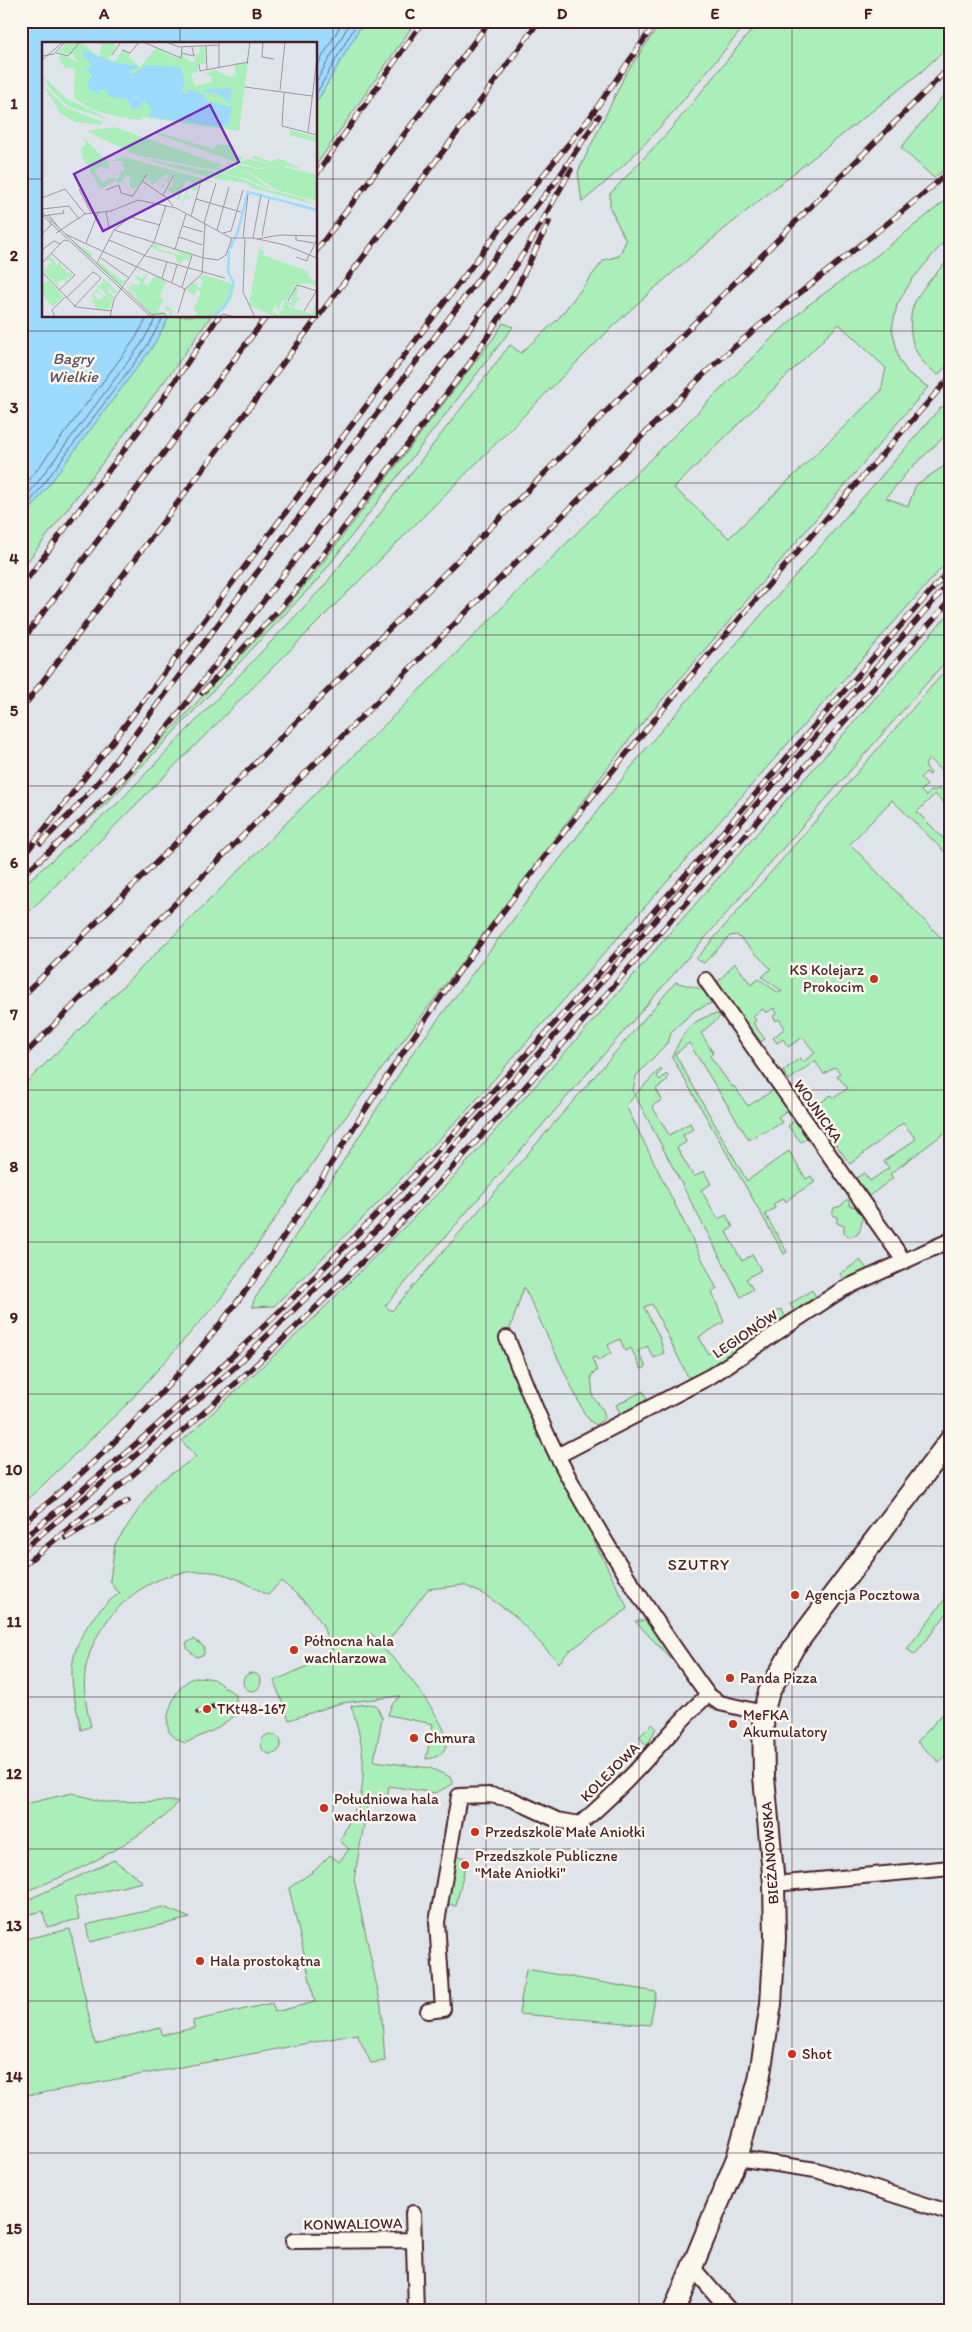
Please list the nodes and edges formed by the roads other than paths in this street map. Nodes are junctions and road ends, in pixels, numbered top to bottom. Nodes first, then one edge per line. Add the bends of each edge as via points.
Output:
1 (706, 980) dead end
2 (951, 1240) edge
3 (904, 1261) junction
4 (507, 1338) dead end
5 (951, 1439) edge
6 (557, 1456) junction
7 (708, 1696) junction
8 (763, 1713) junction
9 (951, 1868) edge
10 (774, 1884) junction
11 (428, 2010) dead end
12 (737, 2158) junction
13 (413, 2213) dead end
14 (951, 2213) edge
15 (413, 2240) junction
16 (293, 2241) dead end
17 (692, 2267) junction
18 (416, 2311) edge
19 (674, 2311) edge
20 (730, 2311) edge

1 - 3 street, WOJNICKA
2 - 3 street, LEGIONÓW
3 - 6 street, LEGIONÓW via 843,1289 690,1388
4 - 6 street
5 - 8 street, BIEŻANOWSKA via 794,1647 772,1686
6 - 7 street via 653,1618
7 - 8 street via 720,1703
7 - 11 street, KOLEJOWA via 689,1711 653,1753 580,1824 556,1820 511,1799 459,1796 437,1922 443,2009
8 - 10 street, BIEŻANOWSKA via 764,1777
9 - 10 street
10 - 12 street, BIEŻANOWSKA via 771,2004 759,2080
12 - 14 street via 816,2170
12 - 17 street, BIEŻANOWSKA
13 - 15 street, KONWALIOWA
15 - 16 street, KONWALIOWA
15 - 18 street, KONWALIOWA
17 - 19 street, BIEŻANOWSKA
17 - 20 street

